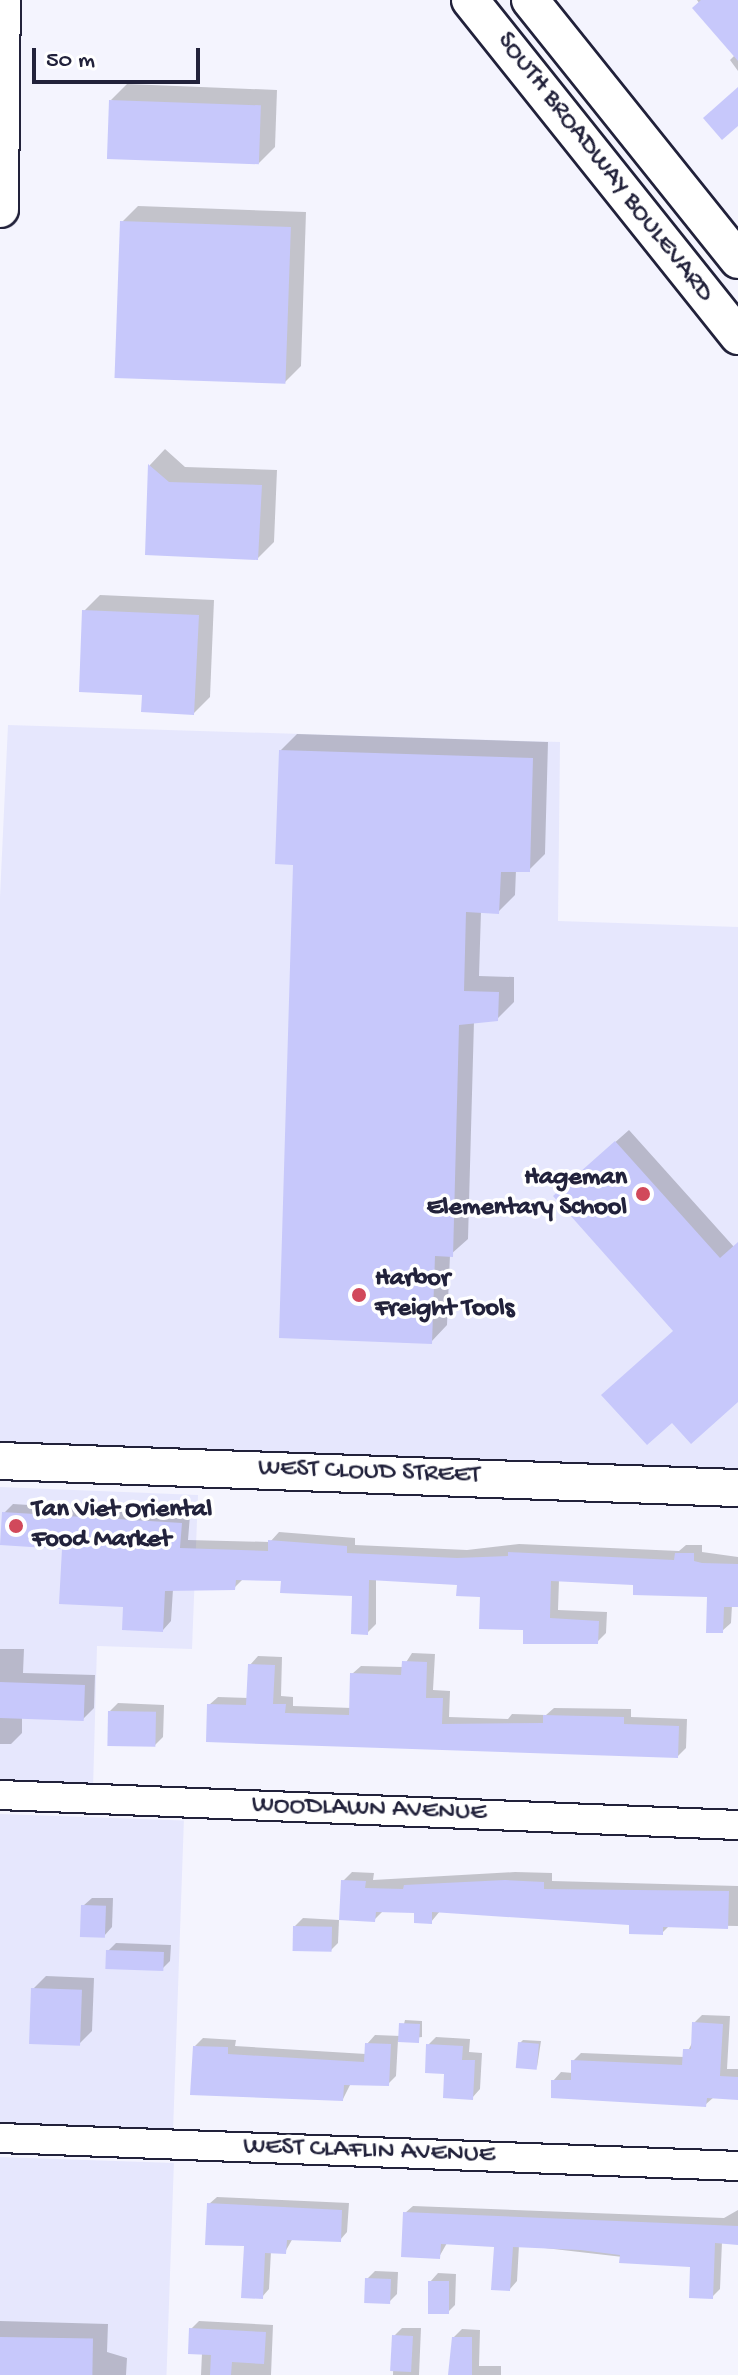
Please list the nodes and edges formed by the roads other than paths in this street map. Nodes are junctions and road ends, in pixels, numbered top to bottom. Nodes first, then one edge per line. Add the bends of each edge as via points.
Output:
1 (2, 0) edge
2 (470, 0) edge
3 (530, 0) edge
4 (0, 209) edge
5 (738, 260) edge
6 (738, 336) edge
7 (0, 1461) edge
8 (738, 1488) edge
9 (0, 1795) edge
10 (738, 1825) edge
11 (0, 2138) edge
12 (738, 2166) edge

1 - 4 main road
2 - 6 main road, SOUTH BROADWAY BOULEVARD
3 - 5 main road, SOUTH BROADWAY BOULEVARD
7 - 8 main road, WEST CLOUD STREET
9 - 10 street, WOODLAWN AVENUE
11 - 12 street, WEST CLAFLIN AVENUE

